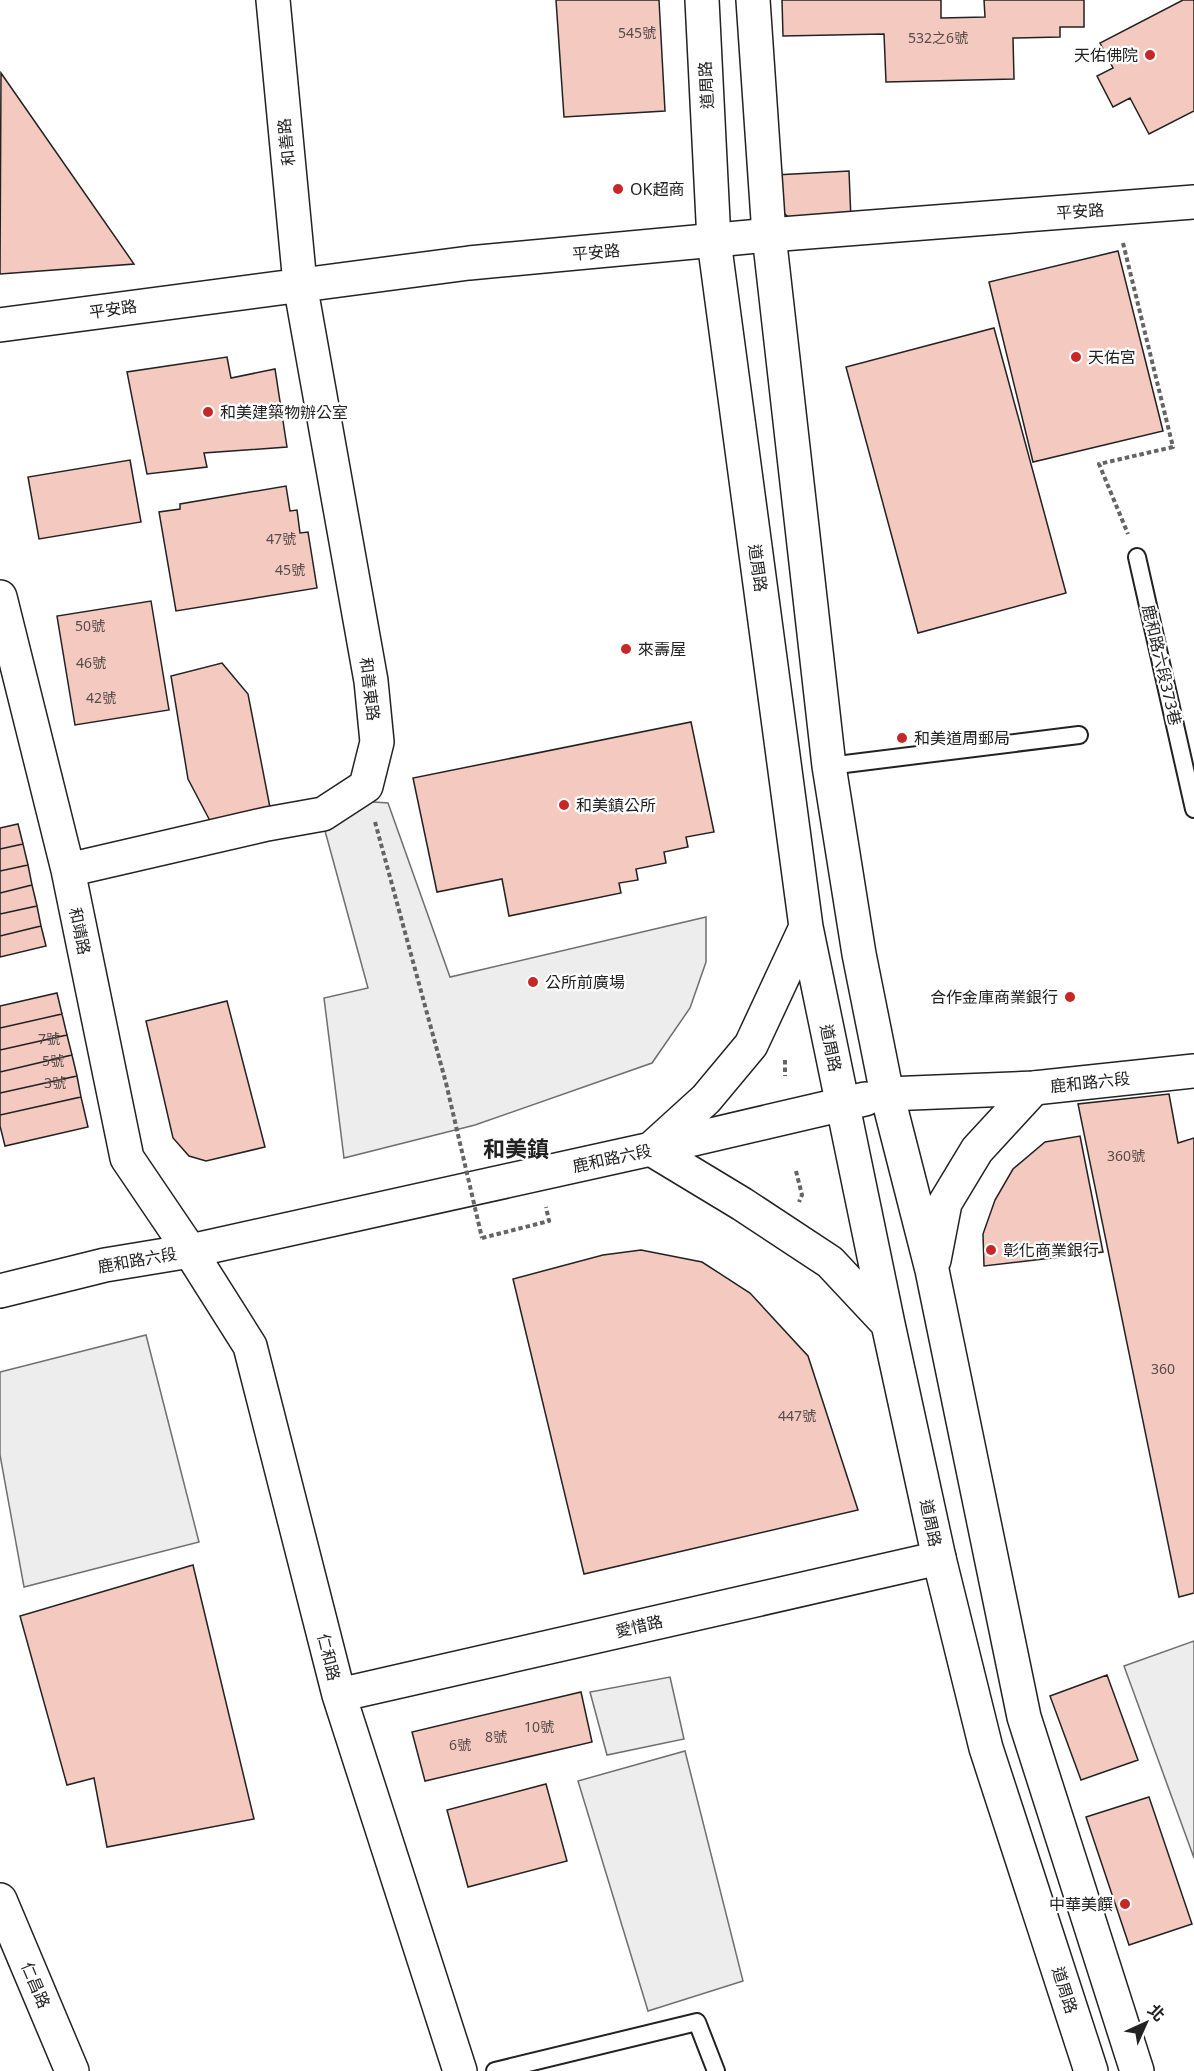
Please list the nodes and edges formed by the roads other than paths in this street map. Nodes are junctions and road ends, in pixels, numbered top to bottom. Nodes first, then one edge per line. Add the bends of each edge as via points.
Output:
1 (273, 0) edge
2 (702, 0) edge
3 (753, 0) edge
4 (1194, 202) edge
5 (770, 235) junction
6 (714, 242) junction
7 (300, 284) junction
8 (0, 325) edge
9 (1137, 557) road end
10 (0, 597) edge
11 (1079, 735) dead end
12 (829, 766) junction
13 (1194, 809) edge
14 (68, 870) junction
15 (806, 927) junction
16 (1194, 1071) edge
17 (1034, 1088) junction
18 (887, 1094) junction
19 (843, 1103) junction
20 (651, 1149) junction
21 (190, 1251) junction
22 (932, 1270) junction
23 (0, 1291) edge
24 (888, 1324) junction
25 (939, 1558) junction
26 (339, 1695) junction
27 (0, 1900) edge
28 (72, 2071) edge
29 (460, 2071) edge
30 (495, 2071) edge
31 (716, 2071) edge
32 (1091, 2071) edge
33 (1137, 2071) edge

1 - 7 main road, 和善路
2 - 6 main road, 道周路
3 - 5 main road
4 - 5 main road, 平安路
5 - 6 main road, 平安路
5 - 12 main road
6 - 7 main road, 平安路 via 469,263
6 - 15 main road, 道周路
7 - 8 main road, 平安路
7 - 14 main road, 和善東路 via 371,681 376,742 366,786 323,813
9 - 13 lane, 鹿和路六段373巷
10 - 14 main road, 和靖路
11 - 12 lane
12 - 18 main road via 859,954
14 - 21 main road, 和靖路 via 127,1158
15 - 19 main road, 道周路
15 - 20 main road via 751,1045 706,1099
16 - 17 main road, 鹿和路六段
17 - 18 main road, 鹿和路六段
17 - 22 main road via 977,1150 945,1203
18 - 19 main road, 鹿和路六段
18 - 22 main road
19 - 20 main road, 鹿和路六段
19 - 24 main road, 道周路
20 - 21 main road, 鹿和路六段
20 - 24 main road via 830,1262
21 - 23 main road, 鹿和路六段 via 105,1265
21 - 26 main road, 仁和路 via 250,1346
22 - 33 main road via 1024,1717
24 - 25 main road, 道周路
25 - 26 main road, 愛惜路
25 - 32 main road, 道周路 via 986,1748
26 - 29 main road, 仁和路
27 - 28 main road, 仁昌路
30 - 31 lane via 697,2022

